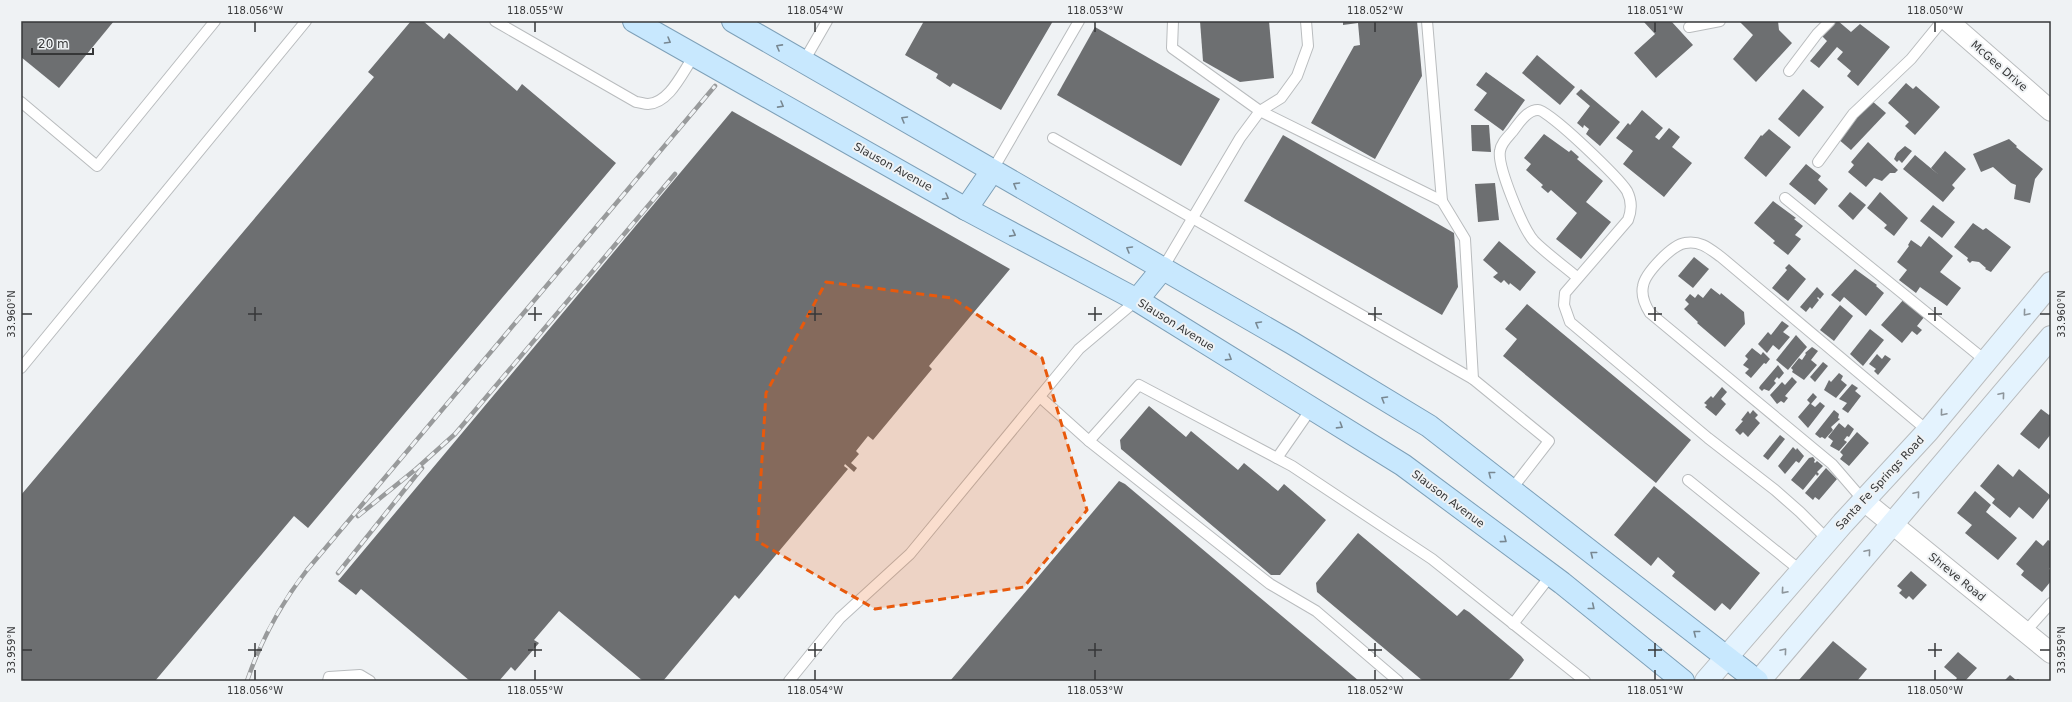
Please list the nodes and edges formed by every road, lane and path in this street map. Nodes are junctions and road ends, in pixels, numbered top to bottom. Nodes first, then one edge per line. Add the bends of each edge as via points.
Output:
1 (215, 21) edge
2 (306, 21) edge
3 (495, 21) edge
4 (634, 21) edge
5 (733, 21) edge
6 (827, 21) edge
7 (1079, 21) edge
8 (1173, 21) edge
9 (1306, 21) edge
10 (1427, 21) edge
11 (1720, 21) edge
12 (1830, 21) edge
13 (1942, 21) edge
14 (1948, 21) edge
15 (1689, 27) dead end
16 (694, 56) junction
17 (804, 61) junction
18 (1789, 71) dead end
19 (21, 102) edge
20 (1260, 111) junction
21 (2051, 111) edge
22 (1053, 138) dead end
23 (1818, 162) dead end
24 (992, 171) junction
25 (1785, 198) dead end
26 (1442, 201) junction
27 (966, 208) junction
28 (1193, 218) junction
29 (1163, 268) junction
30 (1578, 278) junction
31 (2051, 283) edge
32 (1137, 300) junction
33 (2051, 338) edge
34 (1986, 361) junction
35 (21, 368) edge
36 (1473, 380) junction
37 (1040, 397) junction
38 (1311, 409) junction
39 (1928, 431) junction
40 (1089, 441) junction
41 (1276, 458) junction
42 (1688, 480) dead end
43 (1511, 490) junction
44 (1864, 501) junction
45 (1892, 524) junction
46 (1828, 540) junction
47 (1801, 571) junction
48 (1551, 575) junction
49 (2051, 603) edge
50 (1513, 624) junction
51 (2025, 632) junction
52 (2051, 653) edge
53 (1727, 657) junction
54 (328, 681) edge
55 (370, 681) edge
56 (789, 681) edge
57 (1398, 681) edge
58 (1585, 681) edge
59 (1683, 681) edge
60 (1706, 681) edge
61 (1758, 681) edge

1 - 19 lane via 97,166
2 - 35 lane
3 - 16 lane via 636,102 648,104 660,101 670,92
4 -> 16 main road, Slauson Avenue
17 -> 5 main road
6 - 17 lane
7 - 24 lane
8 - 20 lane via 1172,48
9 - 20 lane via 1308,46 1297,76 1281,98
10 - 26 lane
11 - 15 lane
12 - 18 lane
13 - 23 lane via 1911,59 1854,114
14 - 21 street, McGee Drive
16 -> 27 main road, Slauson Avenue
24 -> 17 main road
20 - 26 lane
20 - 28 lane via 1240,138
22 - 28 lane
24 - 27 main road
29 -> 24 main road
25 - 34 lane
26 - 36 lane via 1465,239
27 -> 32 main road, Slauson Avenue
28 - 29 lane
28 - 36 lane
29 - 32 main road
43 -> 29 main road via 1429,426
30 - 30 lane via 1628,220 1631,201 1626,190 1610,171 1548,114 1538,110 1530,112 1501,145 1500,163 1514,205 1533,240
30 - 46 lane via 1565,293 1564,305 1570,322 1708,438 1775,490
31 -> 34 main road, Santa Fe Springs Road
32 - 37 lane via 1080,349
32 -> 38 main road, Slauson Avenue
45 -> 33 main road
34 -> 39 main road, Santa Fe Springs Road
36 - 43 lane via 1549,441
37 - 40 lane
37 - 56 lane via 910,554 840,618
38 - 41 lane
38 -> 48 main road, Slauson Avenue via 1402,465
39 - 44 main road, Santa Fe Springs Road
39 - 44 lane via 1721,257 1702,244 1686,242 1675,246 1652,269 1643,285 1644,301 1650,313 1832,464
40 - 41 lane via 1139,385
40 - 57 lane via 1270,584 1316,611
41 - 50 lane via 1432,559
42 - 47 lane
53 -> 43 main road
44 - 45 street, Shreve Road
44 - 46 main road, Santa Fe Springs Road
45 - 51 street, Shreve Road
61 -> 45 main road
46 - 47 main road, Santa Fe Springs Road
47 -> 53 main road, Santa Fe Springs Road
48 - 50 lane
48 -> 59 main road, Slauson Avenue
49 - 51 lane
50 - 58 lane
51 - 52 street, Shreve Road
53 - 60 main road, Santa Fe Springs Road
53 - 61 main road
54 - 55 lane via 329,678 360,675

